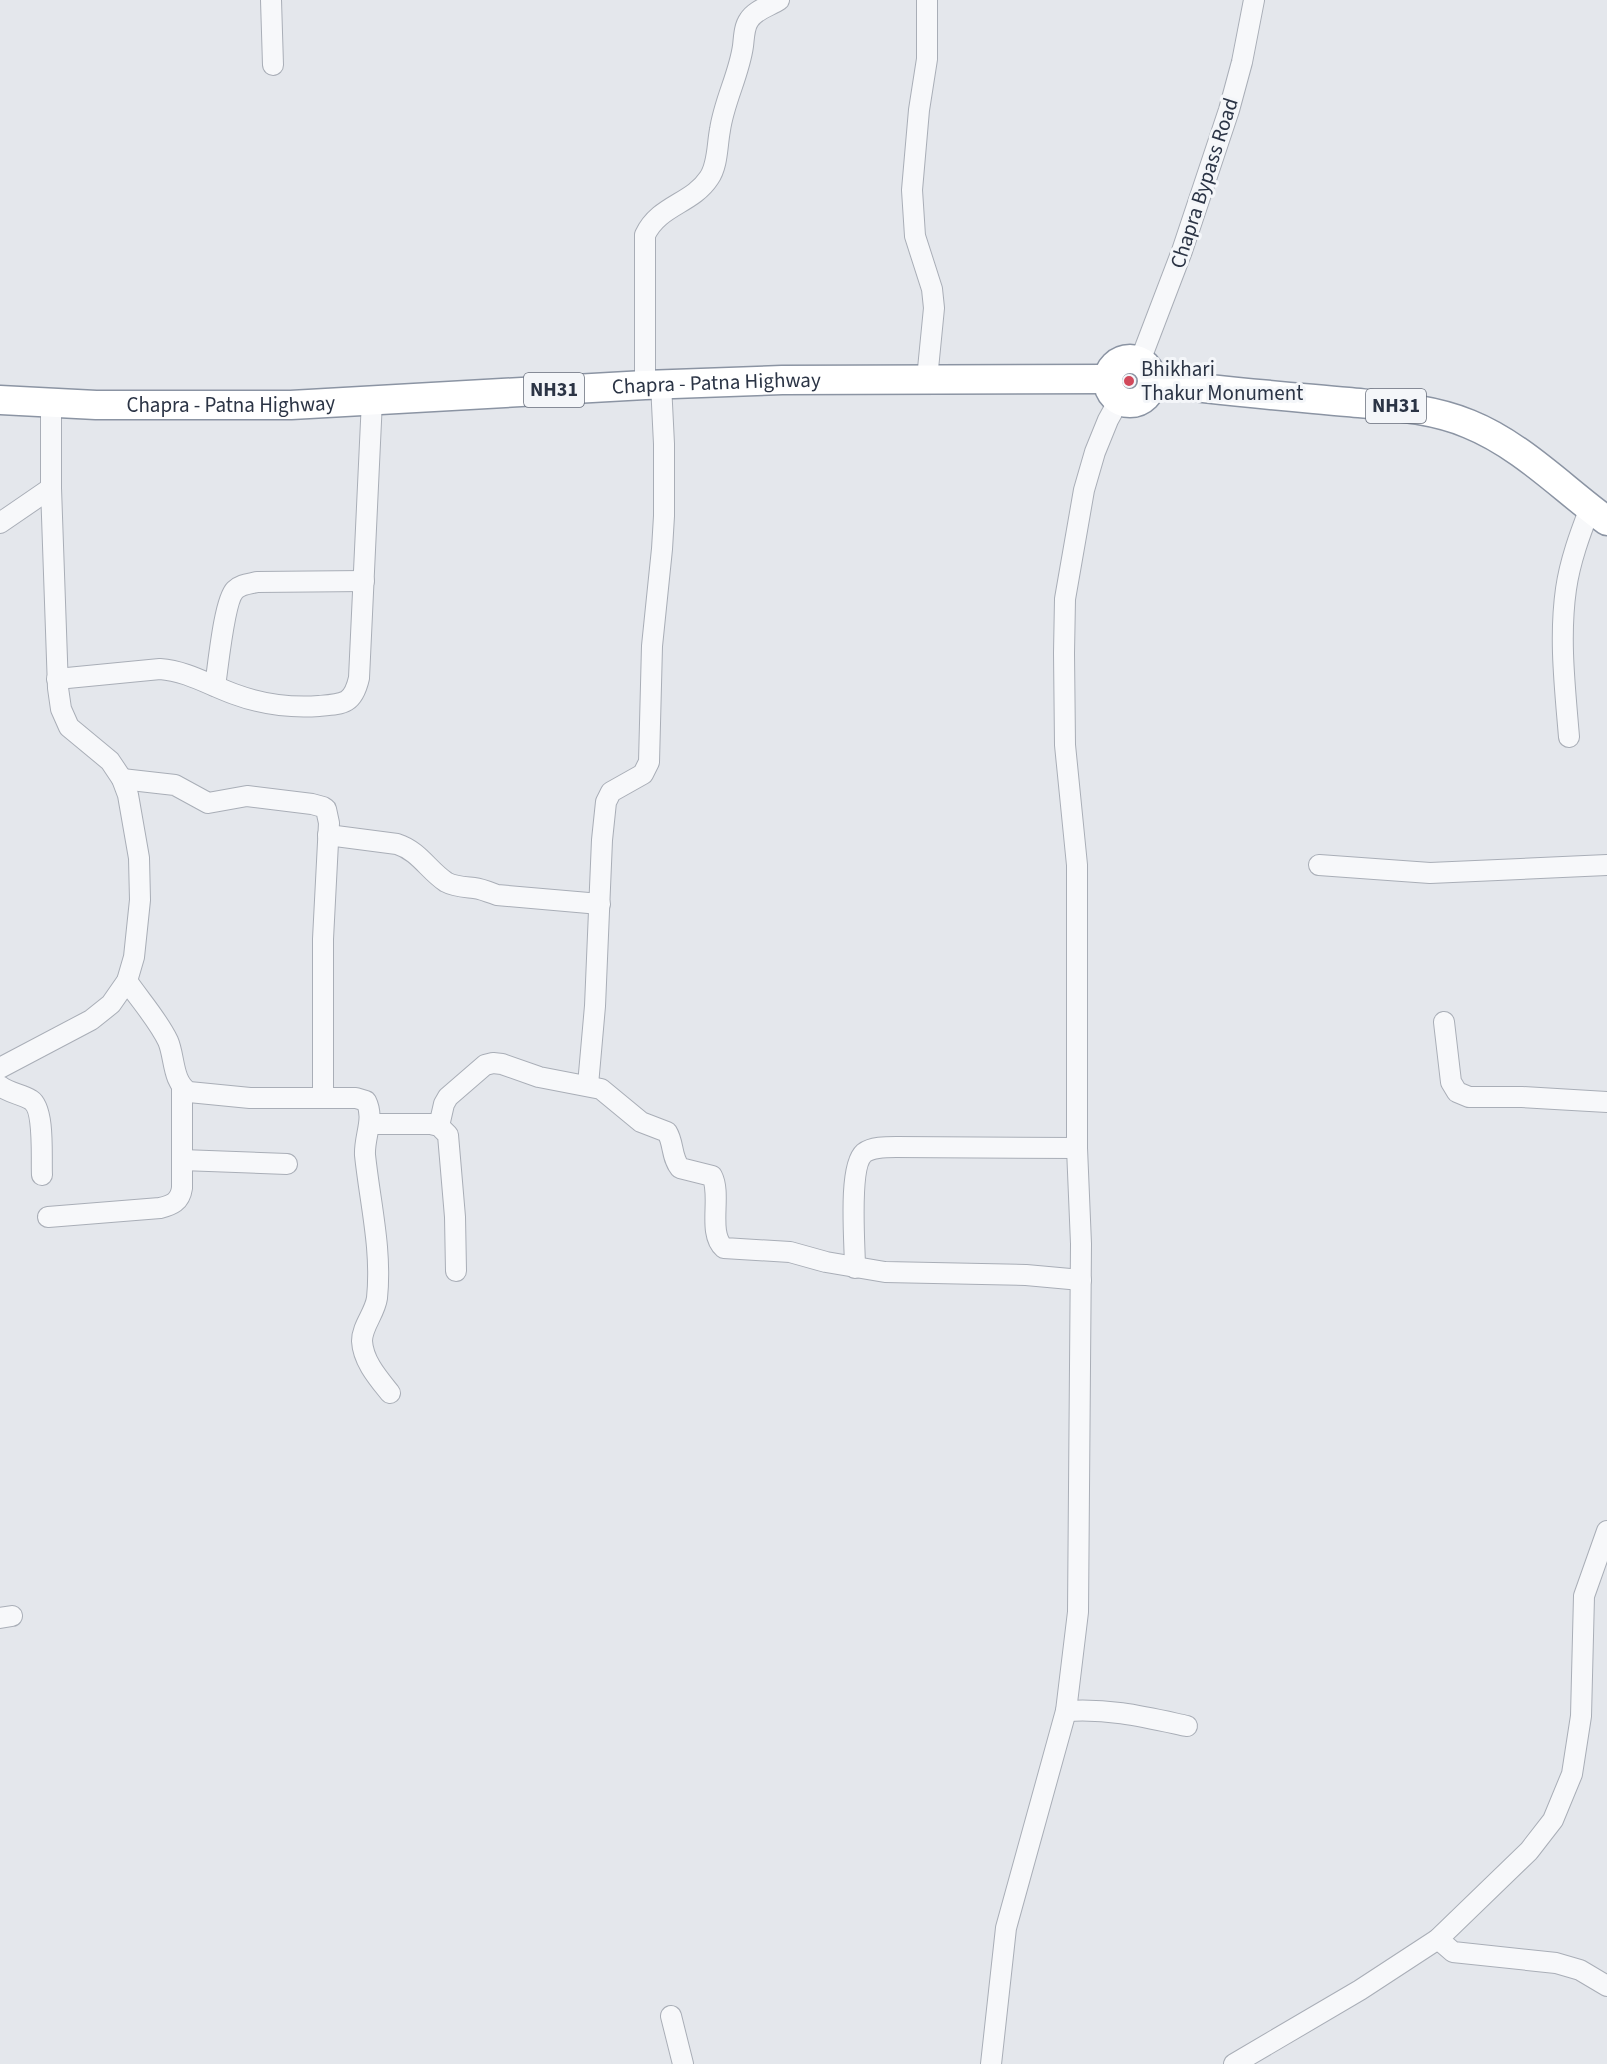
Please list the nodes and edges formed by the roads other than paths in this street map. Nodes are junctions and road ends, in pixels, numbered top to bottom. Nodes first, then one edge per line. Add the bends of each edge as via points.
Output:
1 (271, 0) edge
2 (779, 0) edge
3 (927, 0) edge
4 (1254, 0) edge
5 (273, 65) dead end
6 (1146, 372) junction
7 (927, 380) junction
8 (653, 385) junction
9 (1114, 390) junction
10 (0, 400) edge
11 (372, 400) junction
12 (51, 403) junction
13 (51, 488) junction
14 (1598, 515) edge
15 (0, 523) edge
16 (364, 581) junction
17 (57, 679) junction
18 (215, 686) junction
19 (1569, 737) dead end
20 (122, 779) junction
21 (328, 835) junction
22 (1319, 865) dead end
23 (1607, 865) edge
24 (600, 904) junction
25 (127, 981) junction
26 (1444, 1022) dead end
27 (0, 1068) edge
28 (588, 1085) junction
29 (0, 1086) edge
30 (182, 1088) junction
31 (323, 1098) junction
32 (1607, 1102) edge
33 (370, 1124) junction
34 (439, 1126) junction
35 (1077, 1148) junction
36 (182, 1160) junction
37 (287, 1164) dead end
38 (42, 1175) dead end
39 (48, 1217) dead end
40 (855, 1268) junction
41 (456, 1271) dead end
42 (1081, 1280) junction
43 (390, 1393) dead end
44 (1607, 1531) edge
45 (1066, 1711) junction
46 (1187, 1726) dead end
47 (1438, 1939) junction
48 (1607, 1986) edge
49 (671, 2016) dead end
50 (683, 2064) edge
51 (991, 2064) edge
52 (1234, 2064) edge

1 - 5 street
2 - 8 street via 748,21 709,178 693,194 657,217 645,235
3 - 7 street via 927,59 912,190 915,236 934,308
4 - 6 street, Chapra Bypass Road via 1229,110
6 - 9 highway, NH31 via 1128,359 1116,364 1109,373
6 - 14 highway, NH31 via 1215,391 1405,407 1468,423 1502,440
7 - 8 highway, Chapra - Patna Highway / NH31
7 - 9 highway, Chapra - Patna Highway / NH31
8 - 11 highway, Chapra - Patna Highway / NH31
8 - 24 street via 664,444 664,516 652,646 649,762 643,774 611,792 606,802
9 - 35 street via 1084,490 1065,599 1065,745 1077,865
10 - 12 highway, Chapra - Patna Highway / NH31
11 - 12 highway, Chapra - Patna Highway / NH31 via 291,405
11 - 16 street
12 - 13 street
13 - 15 street
13 - 17 street
14 - 19 street via 1576,546 1563,614
16 - 18 street via 257,582 235,590 226,615
16 - 18 street via 359,678 352,698 334,704 280,705
17 - 18 street via 160,669 176,670
17 - 20 street via 69,727 110,761
20 - 21 street via 175,785 208,803 247,796 319,805 328,814
20 - 25 street via 129,795 139,858 140,900 134,957
21 - 24 street via 407,847 442,879 456,886 497,896
21 - 31 street
22 - 23 street via 1430,873
24 - 28 street
25 - 27 street via 111,1004 91,1020
25 - 30 street via 167,1040
26 - 32 street via 1451,1082 1456,1092 1469,1097
28 - 34 street via 539,1077 493,1063 485,1065 448,1097
28 - 40 street via 608,1093 641,1122 667,1132 680,1168 712,1176 721,1246 790,1252
29 - 38 street via 31,1100 38,1110
30 - 31 street via 220,1096
30 - 36 street
31 - 33 street via 363,1099 368,1105
33 - 34 street
33 - 43 street via 365,1154 378,1272 375,1308 362,1340 368,1363
34 - 41 street via 450,1142
35 - 40 street via 896,1147 867,1151 856,1169 854,1187
35 - 42 street
36 - 37 street
36 - 39 street via 181,1196 169,1206
40 - 42 street
42 - 45 street via 1078,1612
44 - 47 street via 1584,1596 1581,1716 1572,1774 1553,1820 1529,1851
45 - 46 street via 1131,1713
45 - 51 street via 1006,1928
47 - 48 street via 1454,1952 1556,1963 1580,1970
47 - 52 street
49 - 50 street

